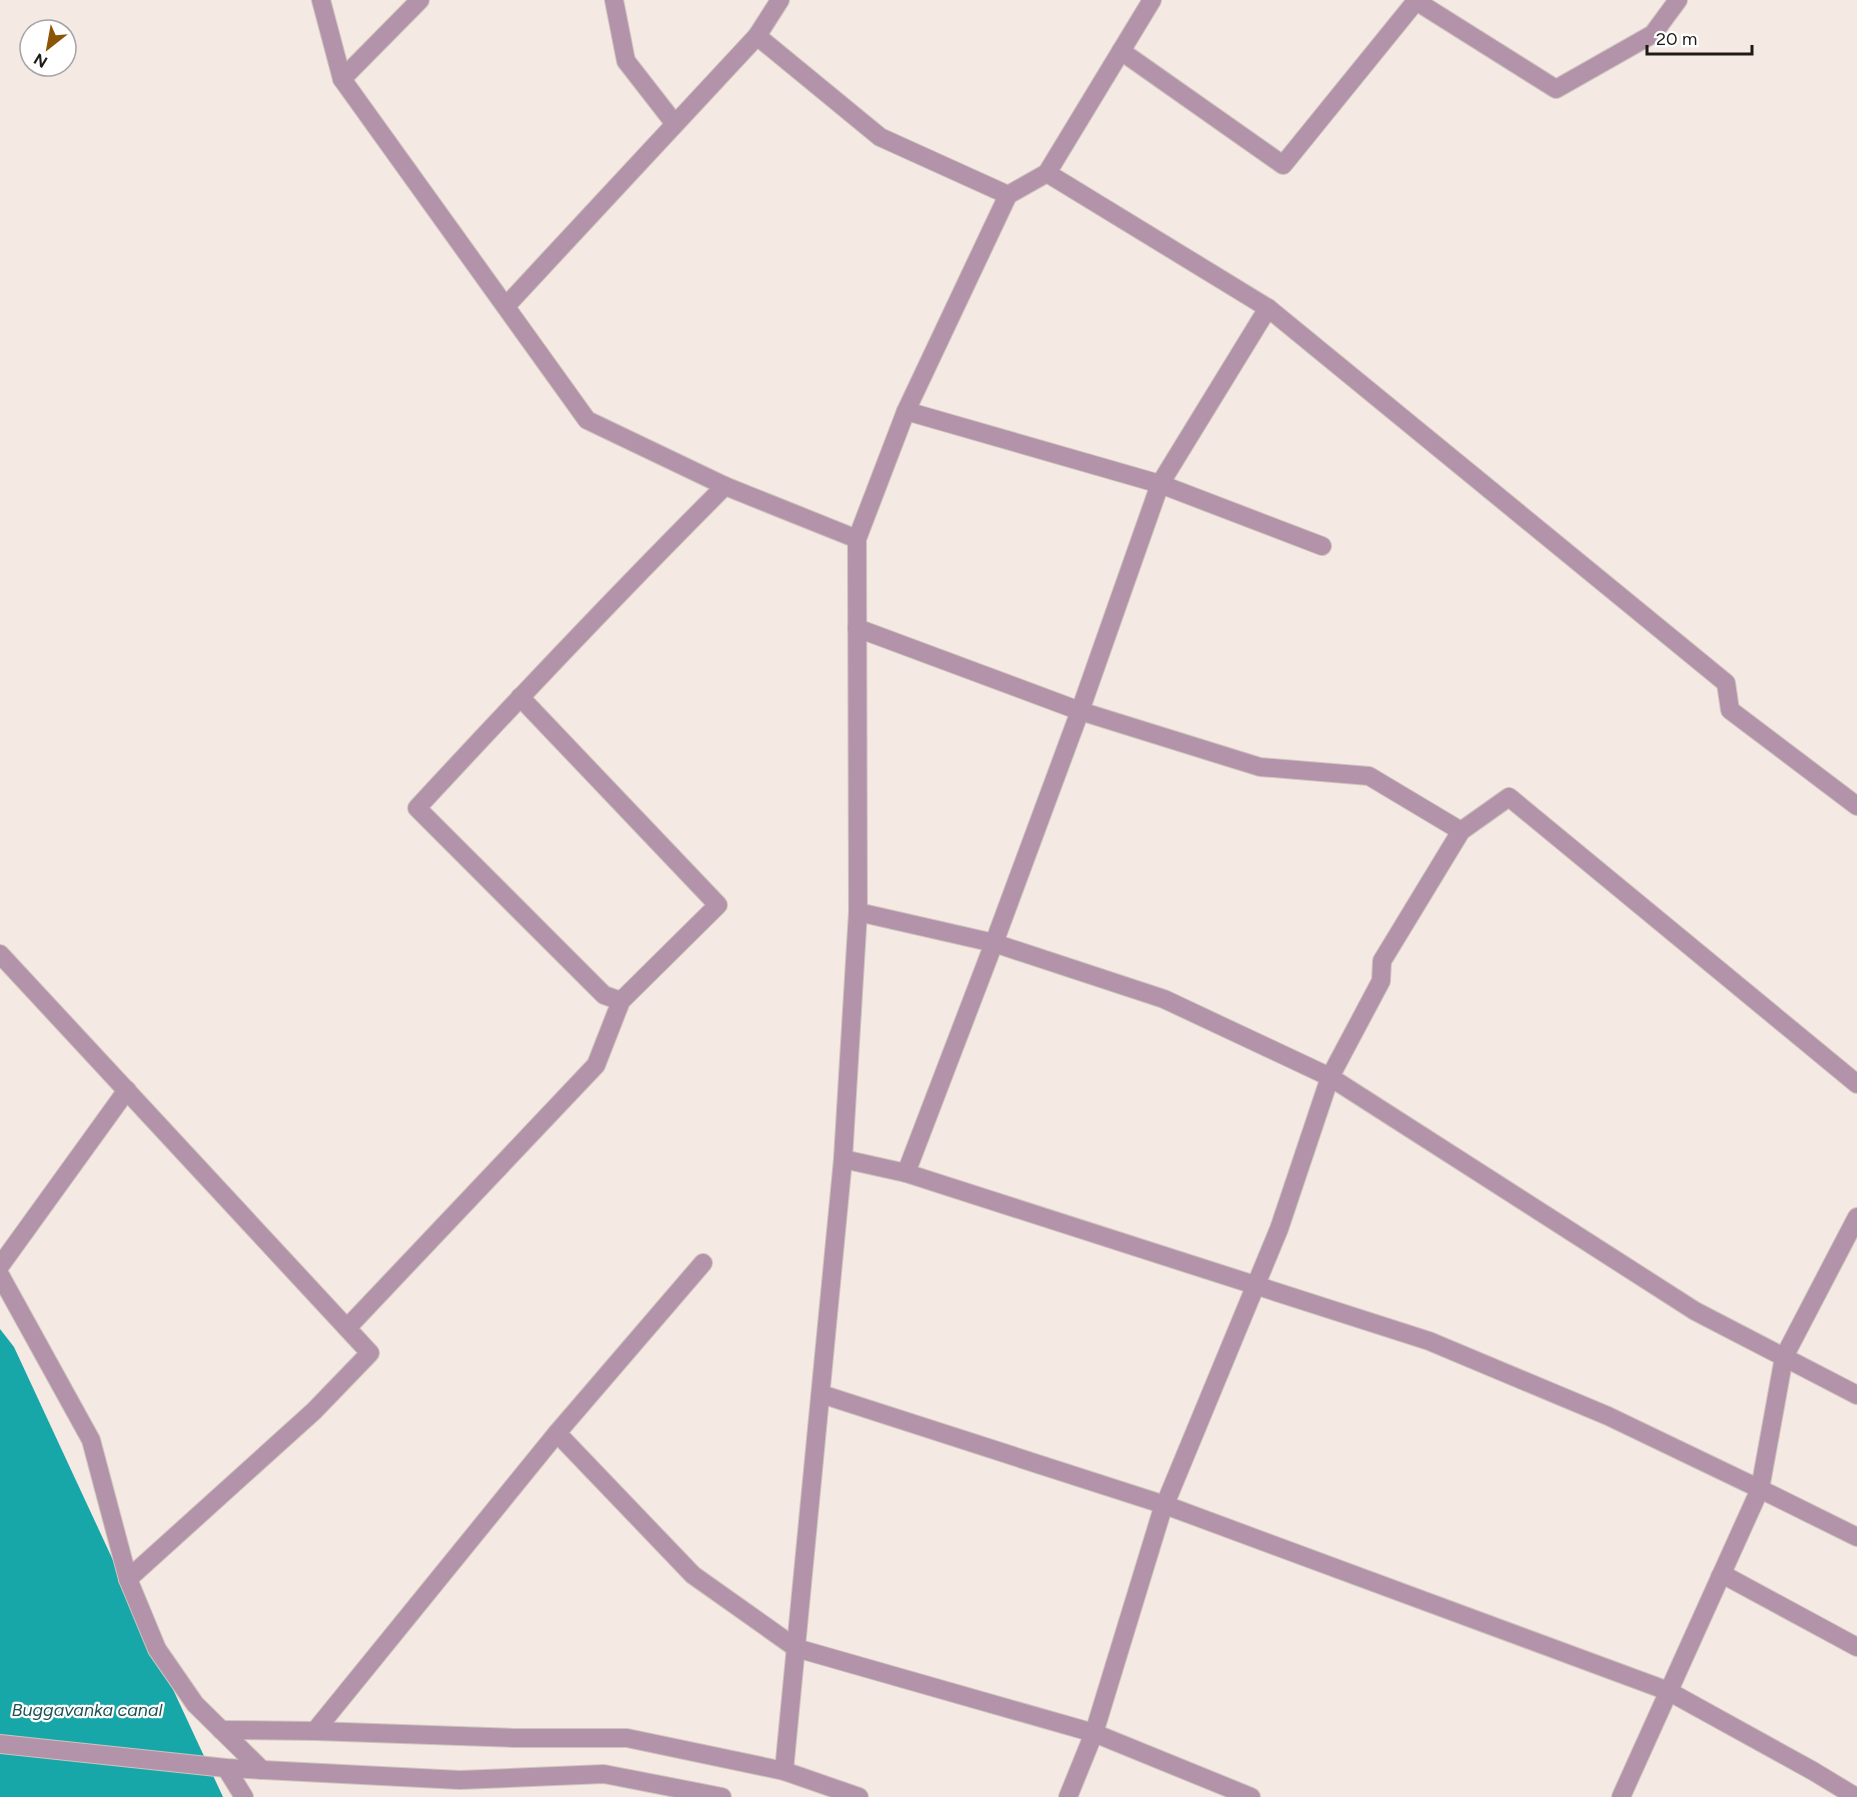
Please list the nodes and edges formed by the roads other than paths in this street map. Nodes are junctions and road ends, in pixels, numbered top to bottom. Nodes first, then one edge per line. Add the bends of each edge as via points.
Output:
1 (321, 0) edge
2 (420, 0) edge
3 (614, 0) edge
4 (780, 0) edge
5 (1152, 0) edge
6 (1678, 0) edge
7 (1417, 1) edge
8 (757, 36) junction
9 (1121, 51) junction
10 (342, 79) junction
11 (675, 124) junction
12 (1047, 173) junction
13 (1008, 195) junction
14 (506, 306) junction
15 (1268, 308) junction
16 (906, 411) junction
17 (1160, 484) junction
18 (725, 486) junction
19 (857, 539) junction
20 (1322, 546) dead end
21 (857, 628) junction
22 (520, 697) junction
23 (1080, 711) junction
24 (1857, 806) edge
25 (1461, 831) junction
26 (858, 912) junction
27 (994, 943) junction
28 (0, 954) edge
29 (621, 1001) junction
30 (1330, 1077) junction
31 (1857, 1084) edge
32 (127, 1090) junction
33 (843, 1159) junction
34 (906, 1173) junction
35 (1857, 1217) edge
36 (703, 1263) dead end
37 (0, 1266) edge
38 (0, 1275) edge
39 (1256, 1285) junction
40 (347, 1328) junction
41 (1784, 1357) junction
42 (821, 1394) junction
43 (1857, 1395) edge
44 (557, 1433) junction
45 (1760, 1489) junction
46 (1165, 1505) junction
47 (1857, 1538) edge
48 (1720, 1578) junction
49 (128, 1579) junction
50 (1857, 1647) edge
51 (796, 1648) junction
52 (1668, 1691) junction
53 (221, 1730) junction
54 (315, 1731) junction
55 (1094, 1733) junction
56 (0, 1744) edge
57 (226, 1768) junction
58 (262, 1770) junction
59 (784, 1771) junction
60 (244, 1797) edge
61 (722, 1797) edge
62 (859, 1797) edge
63 (1068, 1797) edge
64 (1251, 1797) edge
65 (1621, 1797) edge
66 (1856, 1797) edge

1 - 10 street
2 - 10 street
3 - 11 street via 626,61
4 - 8 street
5 - 9 street
6 - 7 street via 1653,34 1556,89
7 - 9 street via 1282,165
8 - 11 street
8 - 13 street via 880,137
9 - 12 street
10 - 14 street
11 - 14 street
12 - 13 street
12 - 15 street
13 - 16 street
14 - 18 street via 587,420
15 - 17 street
15 - 24 street via 1726,683 1730,710
16 - 17 street
16 - 19 street
17 - 20 street
17 - 23 street
18 - 19 street
18 - 22 street
19 - 21 street
21 - 23 street
21 - 26 street
22 - 29 street via 718,905
22 - 29 street via 417,808 604,995
23 - 25 street via 1260,767 1369,776
23 - 27 street
25 - 30 street via 1382,961 1381,981
25 - 31 street via 1509,797
26 - 27 street
26 - 33 street
27 - 30 street via 1164,999
27 - 34 street
28 - 32 street
29 - 40 street via 596,1065
30 - 39 street
30 - 41 street via 1695,1311
32 - 37 street
32 - 40 street
33 - 34 street
33 - 42 street
34 - 39 street
35 - 41 street
36 - 44 street
38 - 49 street via 91,1440
39 - 45 street via 1428,1341 1608,1416
39 - 46 street
40 - 49 street via 370,1353 314,1412
41 - 43 street
41 - 45 street
42 - 46 street
42 - 51 street
44 - 51 street via 693,1575
44 - 54 street
45 - 47 street
45 - 48 street
46 - 52 street
46 - 55 street
48 - 50 street via 1722,1574
48 - 52 street
49 - 53 street via 157,1649 195,1704
51 - 55 street
51 - 59 street
52 - 65 street
52 - 66 street
53 - 54 street
53 - 58 street
54 - 59 street via 627,1738
55 - 63 street
55 - 64 street
56 - 57 street
57 - 58 street
57 - 60 street
58 - 61 street via 460,1780 604,1774
59 - 62 street

